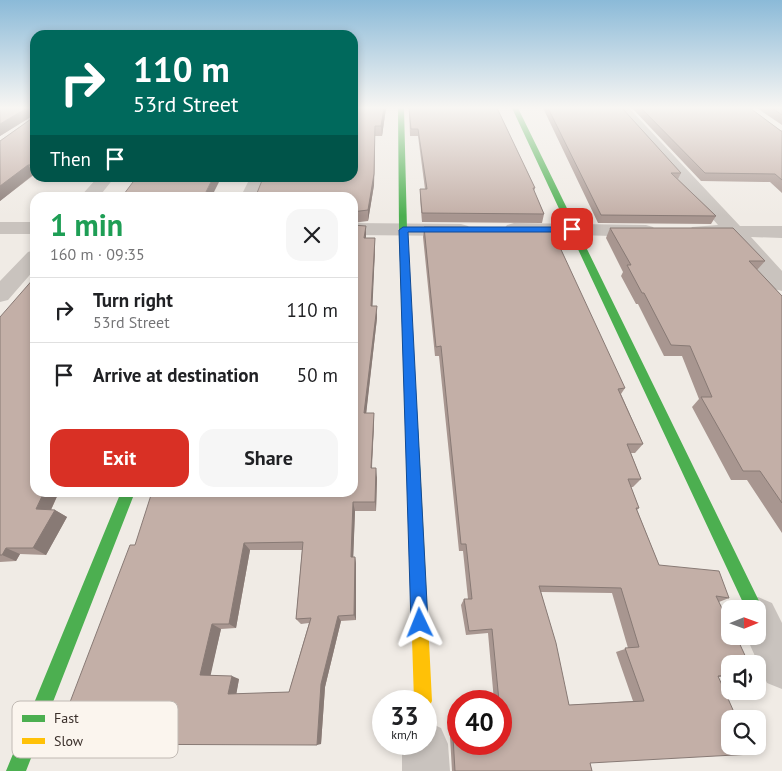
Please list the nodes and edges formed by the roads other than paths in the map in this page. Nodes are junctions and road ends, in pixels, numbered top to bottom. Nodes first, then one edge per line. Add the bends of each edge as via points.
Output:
1 (402, 144) edge
2 (532, 144) edge
3 (654, 144) edge
4 (102, 182) edge
5 (93, 192) edge
6 (0, 228) edge
7 (30, 228) edge
8 (572, 229) junction
9 (358, 230) edge
10 (403, 230) junction
11 (734, 232) junction
12 (782, 232) edge
13 (30, 262) edge
14 (782, 284) edge
15 (0, 295) edge
16 (126, 497) edge
17 (750, 600) edge
18 (766, 634) edge
19 (782, 668) edge
20 (423, 690) edge
21 (44, 701) edge
22 (425, 755) edge
23 (21, 758) edge
24 (16, 771) edge
25 (426, 771) edge

1 - 10 street
2 - 8 street
3 - 11 street
4 - 5 street
6 - 7 street
8 - 10 street
8 - 11 street
8 - 17 street
9 - 10 street
10 - 20 street
11 - 12 street
11 - 14 street
13 - 15 street
16 - 21 street
18 - 19 street
22 - 25 street
23 - 24 street

